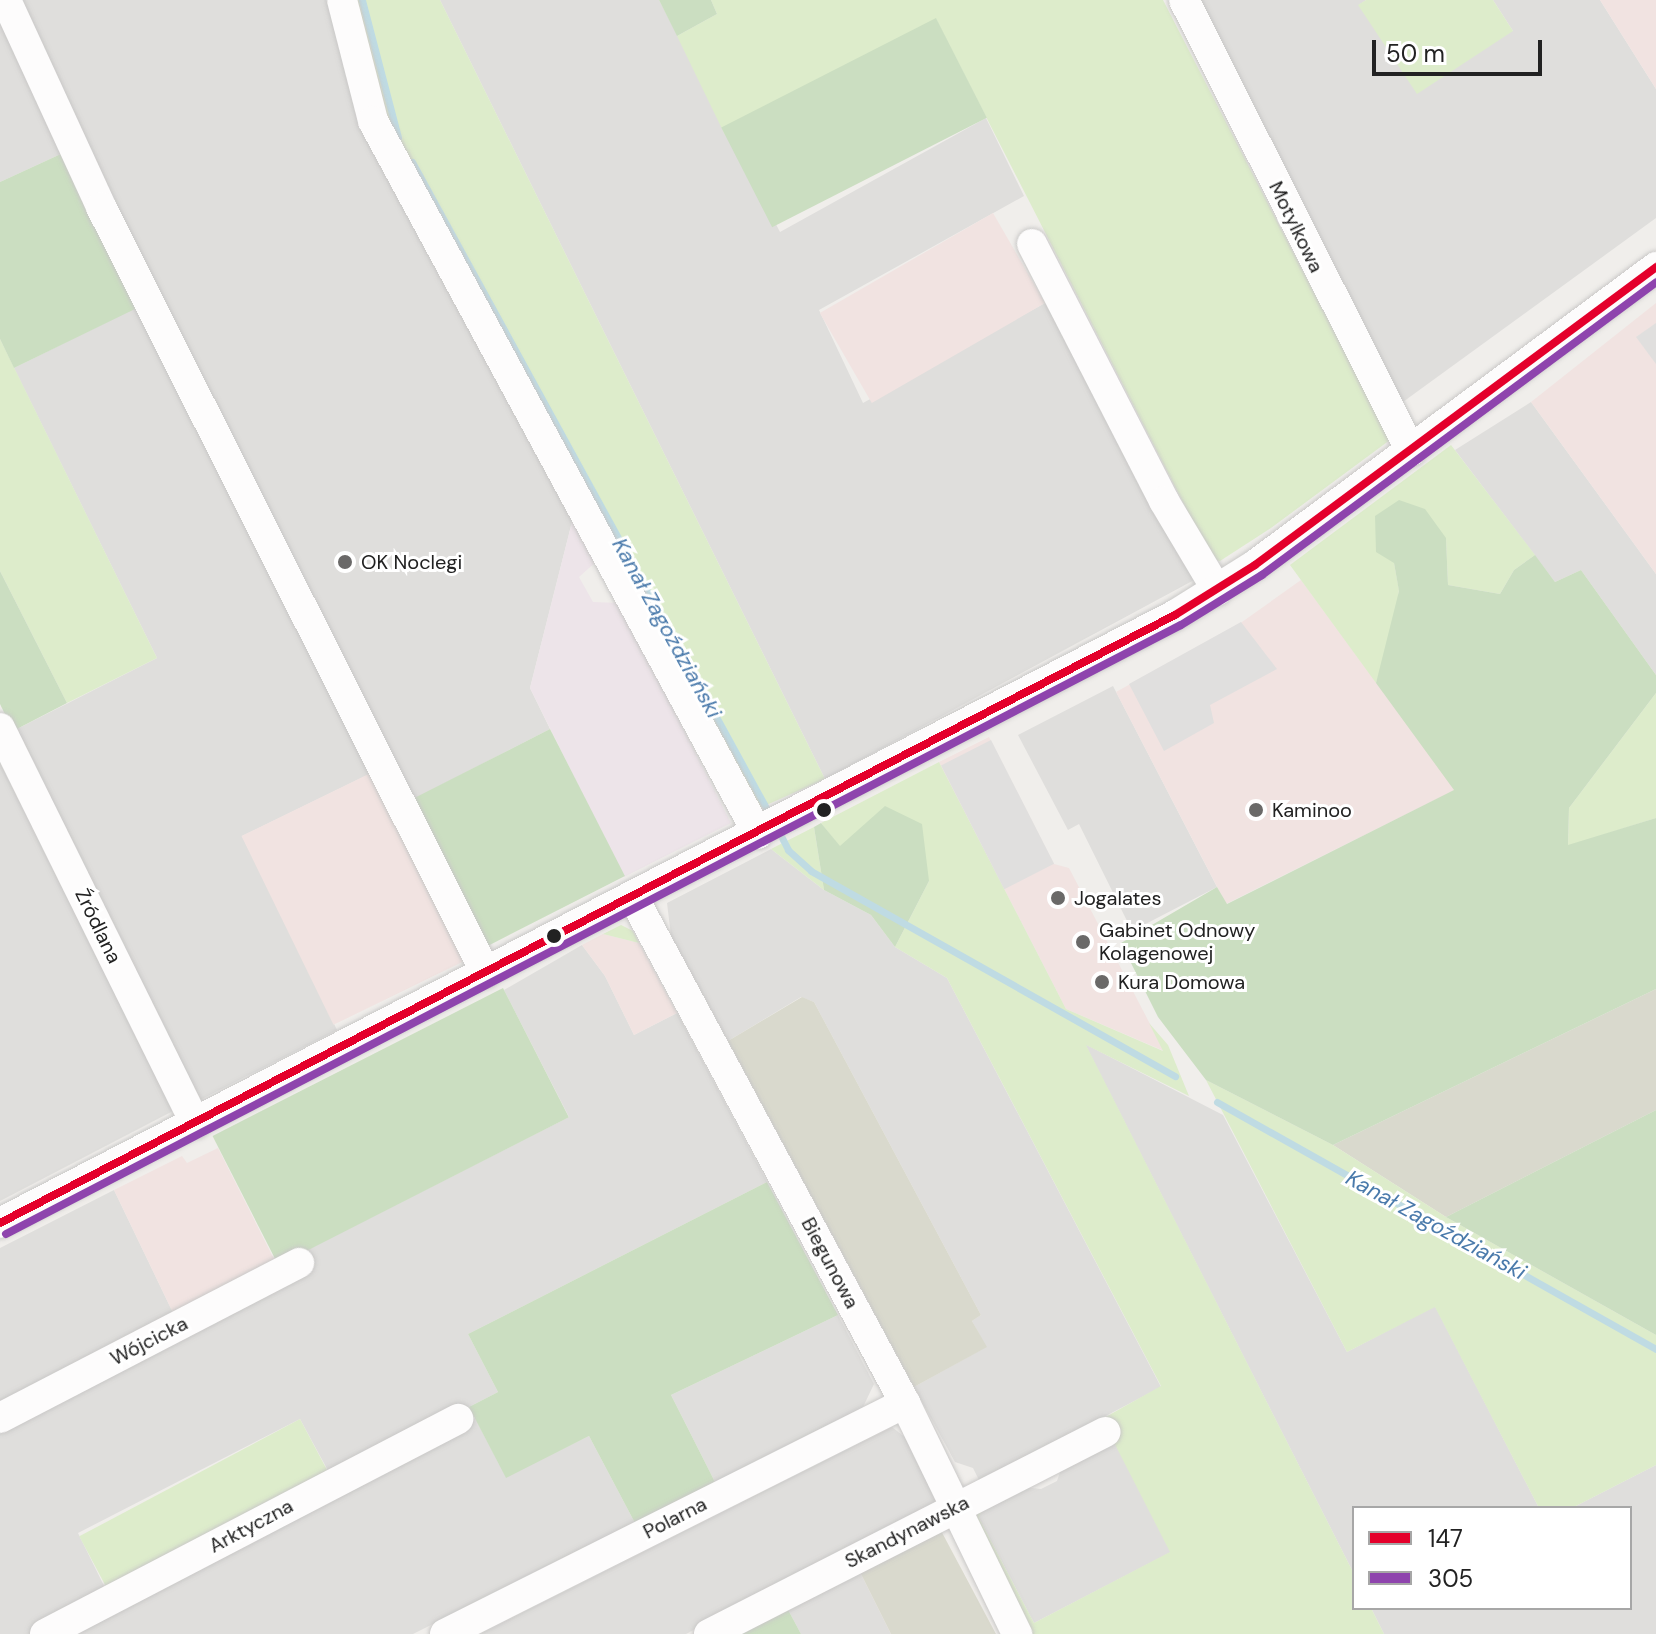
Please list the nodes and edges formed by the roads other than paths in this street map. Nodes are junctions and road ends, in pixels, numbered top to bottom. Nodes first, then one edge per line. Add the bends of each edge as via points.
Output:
1 (6, 0) edge
2 (342, 0) edge
3 (1184, 0) edge
4 (1032, 244) dead end
5 (1656, 267) edge
6 (1411, 451) junction
7 (1217, 590) junction
8 (0, 728) edge
9 (771, 827) junction
10 (633, 897) junction
11 (486, 973) junction
12 (195, 1123) junction
13 (0, 1223) edge
14 (299, 1263) dead end
15 (905, 1403) junction
16 (0, 1418) edge
17 (458, 1419) dead end
18 (1105, 1432) dead end
19 (958, 1506) junction
20 (45, 1634) edge
21 (445, 1634) edge
22 (709, 1634) edge
23 (1017, 1634) edge

1 - 11 street via 108,221
2 - 9 street via 373,121
3 - 6 street, Motylkowa
4 - 7 street via 1164,501
5 - 6 street
6 - 7 street
7 - 9 street
8 - 12 street, Źródlana
9 - 10 street
10 - 11 street
10 - 15 street, Biegunowa
11 - 12 street
12 - 13 street
14 - 16 street, Wójcicka
15 - 19 street, Biegunowa
15 - 21 street, Polarna
17 - 20 street, Arktyczna
18 - 19 street, Skandynawska
19 - 22 street, Skandynawska
19 - 23 street, Biegunowa

